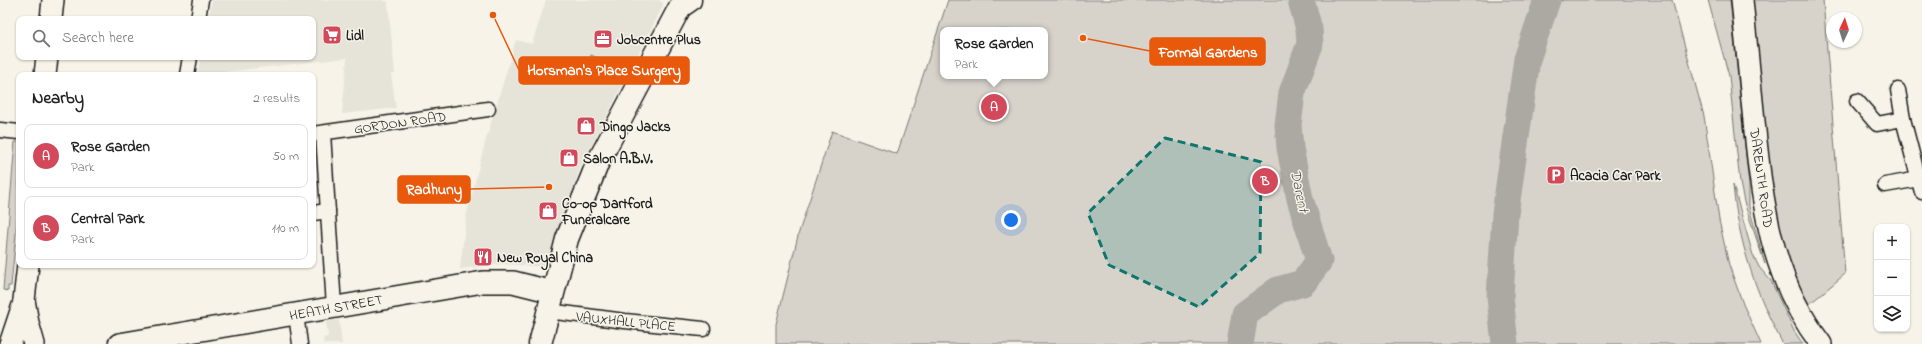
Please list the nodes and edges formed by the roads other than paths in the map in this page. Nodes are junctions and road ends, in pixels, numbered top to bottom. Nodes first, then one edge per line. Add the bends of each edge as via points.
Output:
1 (53, 0) edge
2 (201, 0) edge
3 (1742, 0) edge
4 (683, 2) edge
5 (51, 16) edge
6 (198, 16) edge
7 (47, 60) edge
8 (190, 60) edge
9 (45, 72) edge
10 (188, 72) edge
11 (1898, 90) dead end
12 (1857, 100) dead end
13 (488, 109) dead end
14 (1903, 119) junction
15 (0, 130) edge
16 (16, 132) edge
17 (318, 133) edge
18 (1885, 185) dead end
19 (1920, 185) edge
20 (328, 211) junction
21 (316, 213) edge
22 (28, 268) edge
23 (24, 300) junction
24 (551, 301) junction
25 (334, 307) junction
26 (296, 314) junction
27 (703, 329) dead end
28 (10, 344) edge
29 (14, 344) edge
30 (32, 344) edge
31 (119, 344) edge
32 (300, 344) edge
33 (540, 344) edge
34 (1821, 344) edge

1 - 5 street
2 - 6 street
3 - 34 street, DARENTH ROAD via 1766,218 1781,270 1798,308
4 - 24 main road via 598,162 567,239
7 - 9 street
8 - 10 street
11 - 14 street
12 - 14 street via 1877,124
13 - 17 street, GORDON ROAD
14 - 19 street
15 - 16 street
17 - 20 street
18 - 19 street
20 - 21 street
20 - 25 street
22 - 23 street
23 - 28 street
23 - 30 street
24 - 25 street, HEATH STREET via 513,282 483,282
24 - 27 street, VAUXHALL PLACE via 625,321
24 - 33 main road
25 - 26 street, HEATH STREET
26 - 31 street, HEATH STREET
26 - 32 street
29 - 30 street

